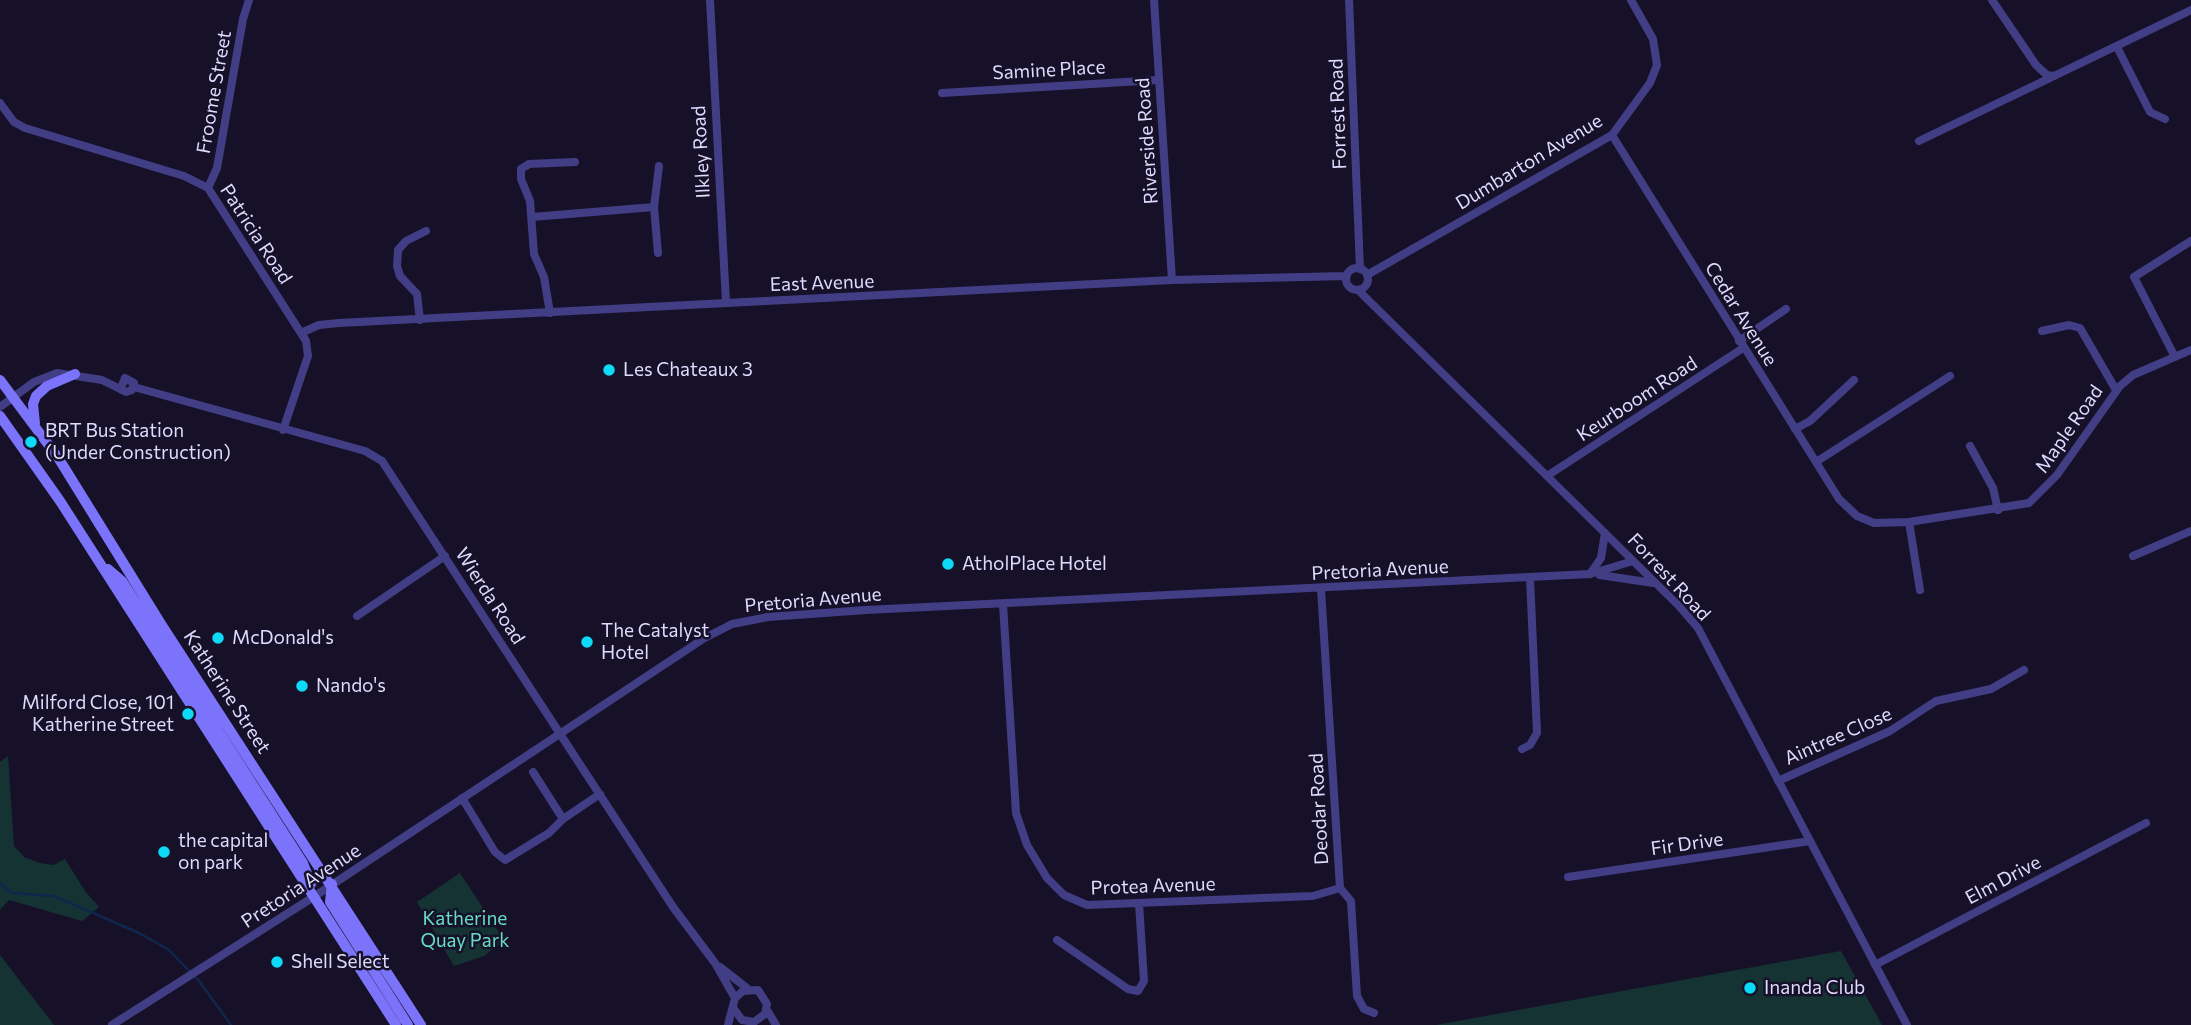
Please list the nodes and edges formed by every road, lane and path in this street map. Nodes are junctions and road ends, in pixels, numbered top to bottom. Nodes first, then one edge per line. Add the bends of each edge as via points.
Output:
1 (249, 0) edge
2 (710, 0) edge
3 (1154, 0) edge
4 (1349, 0) edge
5 (1630, 0) edge
6 (1992, 0) edge
7 (2191, 10) edge
8 (2117, 47) junction
9 (2054, 76) junction
10 (1158, 80) junction
11 (942, 93) dead end
12 (0, 103) edge
13 (2165, 119) dead end
14 (1612, 135) junction
15 (1919, 141) dead end
16 (575, 162) dead end
17 (659, 166) dead end
18 (208, 188) junction
19 (654, 208) junction
20 (532, 217) junction
21 (426, 231) dead end
22 (2191, 241) edge
23 (658, 253) dead end
24 (1360, 268) junction
25 (1367, 275) junction
26 (1346, 276) junction
27 (1172, 280) junction
28 (1358, 290) junction
29 (726, 303) junction
30 (1786, 309) dead end
31 (550, 313) junction
32 (420, 320) junction
33 (2042, 331) dead end
34 (301, 332) junction
35 (1741, 344) junction
36 (2191, 350) edge
37 (2175, 357) junction
38 (75, 374) junction
39 (1950, 376) dead end
40 (0, 380) edge
41 (1854, 380) dead end
42 (2116, 390) junction
43 (13, 397) junction
44 (0, 407) edge
45 (0, 416) edge
46 (35, 426) junction
47 (1795, 429) junction
48 (283, 430) junction
49 (1970, 446) dead end
50 (1816, 463) junction
51 (1547, 475) junction
52 (1847, 509) joint
53 (1998, 510) junction
54 (1909, 522) junction
55 (2191, 531) edge
56 (1605, 533) junction
57 (445, 556) junction
58 (2133, 556) dead end
59 (1633, 561) junction
60 (1590, 574) junction
61 (1530, 578) junction
62 (1655, 583) junction
63 (1321, 589) junction
64 (1920, 590) dead end
65 (1003, 604) junction
66 (357, 616) dead end
67 (2024, 670) dead end
68 (561, 735) junction
69 (1522, 749) dead end
70 (533, 772) dead end
71 (1778, 781) junction
72 (600, 794) junction
73 (462, 798) junction
74 (563, 819) junction
75 (2146, 823) dead end
76 (1810, 841) junction
77 (1567, 877) dead end
78 (332, 884) junction
79 (1340, 888) junction
80 (315, 896) junction
81 (1139, 903) junction
82 (1057, 940) dead end
83 (715, 963) junction
84 (1875, 965) junction
85 (748, 989) junction
86 (735, 998) junction
87 (734, 1009) junction
88 (767, 1010) junction
89 (1374, 1013) dead end
90 (744, 1023) edge
91 (760, 1023) edge
92 (112, 1025) edge
93 (396, 1025) edge
94 (408, 1025) edge
95 (421, 1025) edge
96 (728, 1025) edge
97 (776, 1025) edge
98 (1907, 1025) edge

1 - 18 street, Froome Street via 217,168
2 - 29 street, Ilkley Road
3 - 10 street, Riverside Road
4 - 24 street, Forrest Road
5 - 14 street, Dumbarton Avenue via 1653,39 1657,65 1650,83
6 - 9 street via 2036,65
7 - 8 street
8 - 9 street
8 - 13 street via 2150,112
9 - 15 street
10 - 11 street, Samine Place
10 - 27 street, Riverside Road
12 - 18 street, Patricia Road via 20,126 184,176
14 - 25 street, Dumbarton Avenue
14 - 35 street, Cedar Avenue
16 - 20 street via 530,164 521,169
17 - 19 street
18 - 34 street, Patricia Road
19 - 20 street
19 - 23 street
20 - 31 street via 534,254 544,277
21 - 32 street via 398,250 400,276 417,294
22 - 37 street via 2134,276
24 - 25 street
24 - 26 street via 1351,269
25 - 28 street via 1366,285
26 - 27 street, East Avenue
26 - 28 street via 1350,288
27 - 29 street, East Avenue
28 - 51 street, Forrest Road
29 - 31 street, East Avenue
30 - 35 street, Keurboom Road
31 - 32 street, East Avenue
32 - 34 street, East Avenue via 325,324
33 - 42 street via 2068,325 2080,328
34 - 48 street, Patricia Road via 308,356
35 - 47 street, Cedar Avenue
35 - 51 street, Keurboom Road
36 - 37 street, Maple Road
37 - 42 street, Maple Road via 2133,375
38 - 43 street via 43,377
38 - 46 main road via 36,396
38 - 48 street, Wierda Road via 122,384 131,379 134,387
39 - 50 street
40 - 43 main road, Katherine Street
41 - 47 street
42 - 53 street, Maple Road via 2041,494 2021,506
43 - 44 street
43 - 46 main road, Katherine Street
45 - 80 main road, Katherine Street via 100,562
46 - 78 main road, Katherine Street
47 - 50 street, Cedar Avenue
48 - 57 street, Wierda Road via 377,457
49 - 53 street via 1993,488
50 - 52 street, Cedar Avenue
51 - 56 street, Forrest Road
52 - 54 street, Maple Road via 1874,523
53 - 54 street, Maple Road
54 - 64 street
55 - 58 street
56 - 59 street, Forrest Road
56 - 60 street via 1601,558
57 - 66 street
57 - 68 street, Wierda Road
59 - 60 street, Pretoria Avenue
59 - 62 street, Forrest Road
60 - 61 street, Pretoria Avenue
60 - 62 street
61 - 63 street, Pretoria Avenue
61 - 69 street via 1537,733
62 - 71 street, Forrest Road via 1702,635
63 - 65 street, Pretoria Avenue
63 - 79 street, Deodar Road
65 - 68 street, Pretoria Avenue via 768,617 732,624
65 - 81 street, Protea Avenue via 1013,794 1027,845 1056,889 1073,901 1087,905
67 - 71 street, Aintree Close via 1991,689 1936,701 1890,731
68 - 72 street, Wierda Road
68 - 73 street, Pretoria Avenue
70 - 74 street
71 - 76 street, Forrest Road
72 - 74 street
72 - 83 street, Wierda Road
73 - 74 street via 495,852 505,860 549,834
73 - 78 street, Pretoria Avenue
75 - 84 street, Elm Drive
76 - 77 street, Fir Drive
76 - 84 street, Forrest Road
78 - 80 street, Pretoria Avenue
78 - 94 main road via 330,902
78 - 95 main road, Katherine Street
79 - 81 street, Protea Avenue via 1313,896
79 - 89 street, Deodar Road via 1351,901 1357,996 1364,1009
80 - 92 street, Pretoria Avenue
80 - 93 main road, Katherine Street
81 - 82 street via 1144,981 1138,991 1128,989
83 - 85 street, Wierda Road
83 - 86 street, Wierda Road
84 - 98 street, Forrest Road
85 - 86 street
85 - 88 street via 762,993
86 - 87 street
87 - 90 street
87 - 96 street
88 - 91 street
88 - 97 street
90 - 91 street

